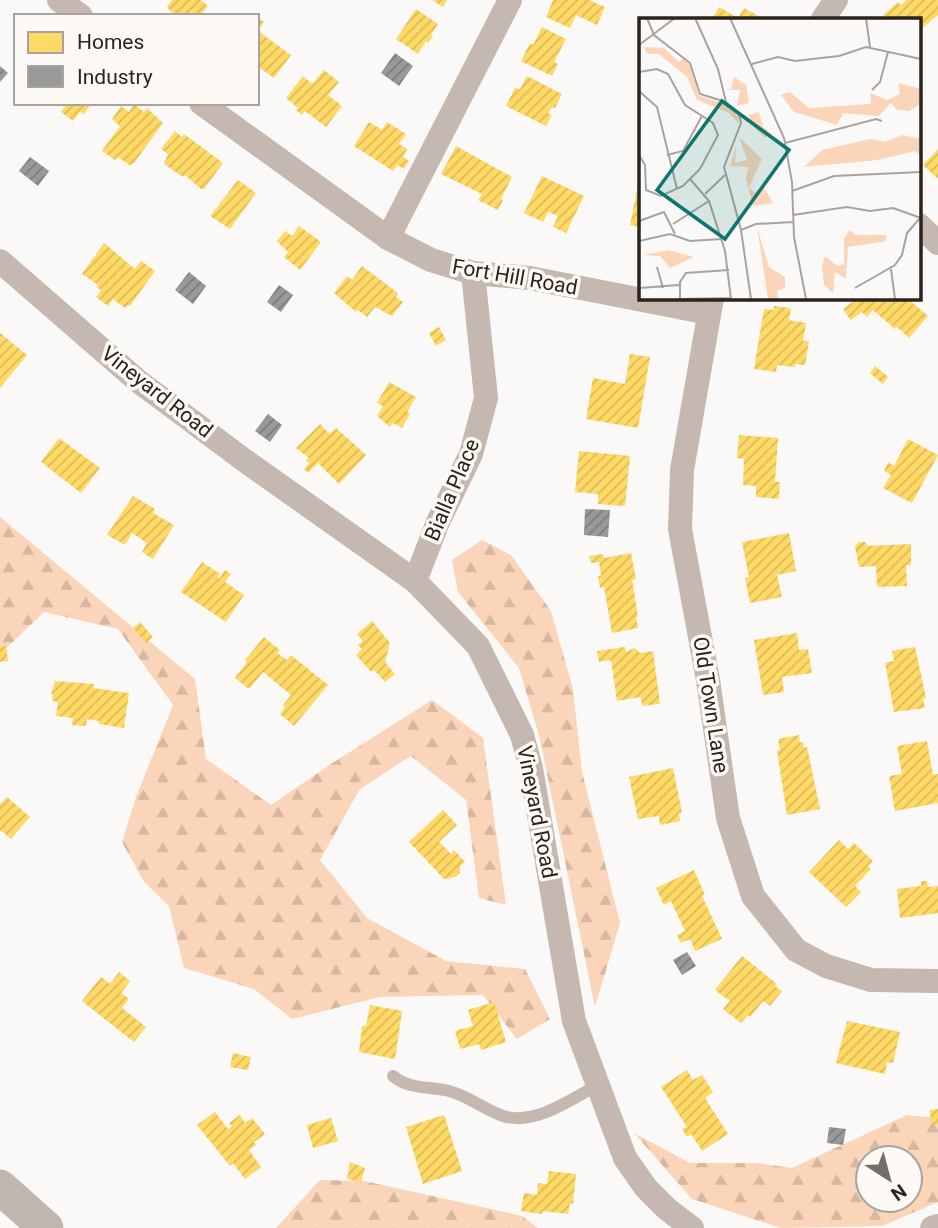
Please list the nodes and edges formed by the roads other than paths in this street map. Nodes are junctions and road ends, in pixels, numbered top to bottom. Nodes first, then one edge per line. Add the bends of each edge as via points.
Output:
1 (59, 0) edge
2 (510, 0) edge
3 (836, 0) edge
4 (77, 14) edge
5 (824, 18) edge
6 (204, 105) edge
7 (920, 226) edge
8 (388, 239) junction
9 (938, 243) edge
10 (0, 261) edge
11 (473, 273) junction
12 (639, 294) edge
13 (670, 299) edge
14 (710, 305) edge
15 (415, 581) junction
16 (938, 981) edge
17 (393, 1076) dead end
18 (598, 1085) junction
19 (0, 1187) edge
20 (938, 1226) edge
21 (46, 1228) edge
22 (692, 1228) edge
23 (932, 1228) edge

1 - 4 street
2 - 8 street
3 - 5 street
6 - 8 street, Fort Hill Road
7 - 9 street
8 - 11 street, Fort Hill Road via 431,260
10 - 15 street, Vineyard Road via 138,381
11 - 12 street, Fort Hill Road
11 - 15 street, Bialla Place via 486,398 471,454
13 - 14 street, Fort Hill Road
14 - 16 street, Old Town Lane via 682,470 680,529 728,818 753,897 796,950 826,967 871,980
15 - 18 street, Vineyard Road via 478,646 522,736 574,1021
17 - 18 lane via 404,1084 463,1095 504,1116 527,1118
18 - 22 street, Vineyard Road via 625,1158 646,1188
19 - 21 street
20 - 23 street

